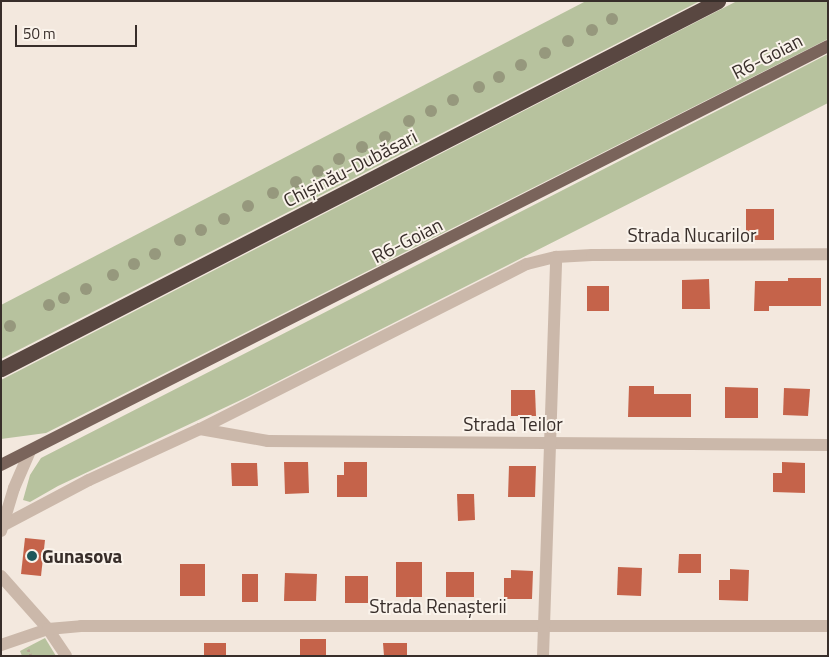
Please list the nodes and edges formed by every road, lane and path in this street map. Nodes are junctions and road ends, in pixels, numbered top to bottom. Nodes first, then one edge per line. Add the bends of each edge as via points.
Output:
1 (718, 1) edge
2 (828, 46) edge
3 (828, 254) edge
4 (556, 257) junction
5 (1, 369) edge
6 (200, 429) junction
7 (550, 442) junction
8 (828, 444) edge
9 (30, 451) junction
10 (1, 465) edge
11 (2, 527) edge
12 (1, 576) edge
13 (544, 624) junction
14 (828, 626) edge
15 (48, 629) junction
16 (1, 645) edge
17 (66, 656) edge
18 (543, 656) edge

1 - 5 highway, Chișinău-Dubăsari
2 - 9 main road, R6-Goian
3 - 4 street, Strada Nucarilor
4 - 6 street, Strada Nucarilor via 527,264
4 - 7 street
6 - 7 street, Strada Teilor via 268,441
6 - 11 street, Strada Nucarilor via 89,480
7 - 8 street, Strada Teilor
7 - 13 street
9 - 10 main road, R6-Goian
9 - 11 street
12 - 15 street
13 - 14 street, Strada Renașterii
13 - 15 street, Strada Renașterii via 91,626
13 - 18 street
15 - 16 street, Strada Renașterii
15 - 17 street

